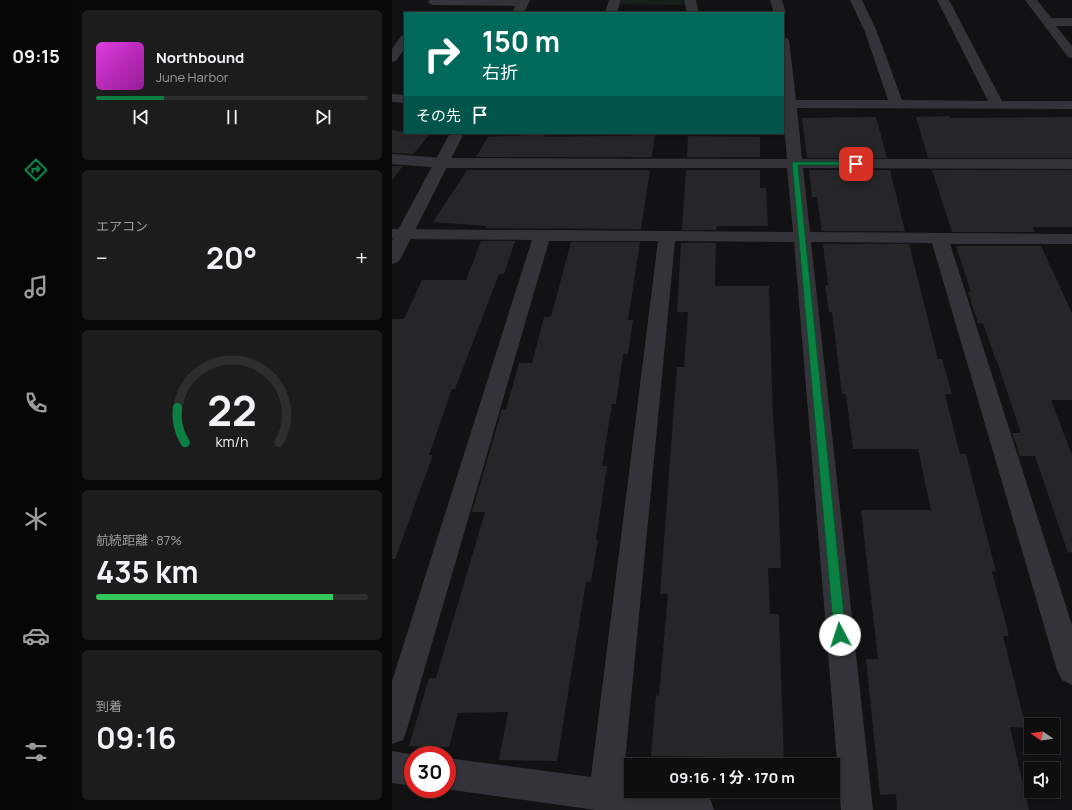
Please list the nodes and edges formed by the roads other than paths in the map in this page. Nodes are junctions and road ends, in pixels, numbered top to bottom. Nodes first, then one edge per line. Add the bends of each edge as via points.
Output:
1 (436, 0) edge
2 (615, 0) edge
3 (690, 0) edge
4 (776, 0) edge
5 (856, 0) edge
6 (943, 0) edge
7 (1031, 0) edge
8 (522, 5) edge
9 (611, 12) edge
10 (693, 12) edge
11 (780, 12) edge
12 (1049, 22) junction
13 (1072, 22) edge
14 (392, 38) edge
15 (404, 38) edge
16 (404, 40) edge
17 (1072, 54) edge
18 (392, 58) edge
19 (784, 61) edge
20 (392, 98) edge
21 (404, 99) edge
22 (786, 104) edge
23 (897, 104) junction
24 (997, 104) junction
25 (1072, 105) edge
26 (456, 134) edge
27 (392, 159) edge
28 (442, 163) junction
29 (794, 163) junction
30 (1072, 164) edge
31 (398, 234) edge
32 (542, 236) junction
33 (667, 237) junction
34 (802, 237) junction
35 (939, 238) junction
36 (1070, 242) edge
37 (392, 258) edge
38 (1072, 670) edge
39 (392, 729) edge
40 (392, 767) edge
41 (404, 769) edge
42 (456, 775) edge
43 (605, 795) junction
44 (698, 810) edge
45 (857, 810) edge

1 - 8 street via 434,2
2 - 9 street
3 - 10 street
4 - 11 street
5 - 23 street via 871,32
6 - 24 street
7 - 12 street
12 - 13 street
12 - 17 street
14 - 15 street
16 - 18 street
19 - 22 street
20 - 21 street
22 - 23 street
22 - 29 street
23 - 24 street
24 - 25 street
26 - 28 street
27 - 28 street
28 - 29 street
28 - 31 street
29 - 30 street
29 - 34 street
31 - 32 street
31 - 37 street
32 - 33 street
32 - 39 street
33 - 34 street
33 - 43 street
34 - 35 street
34 - 45 street
35 - 36 street
35 - 38 street
40 - 41 street
42 - 43 street
43 - 44 street

